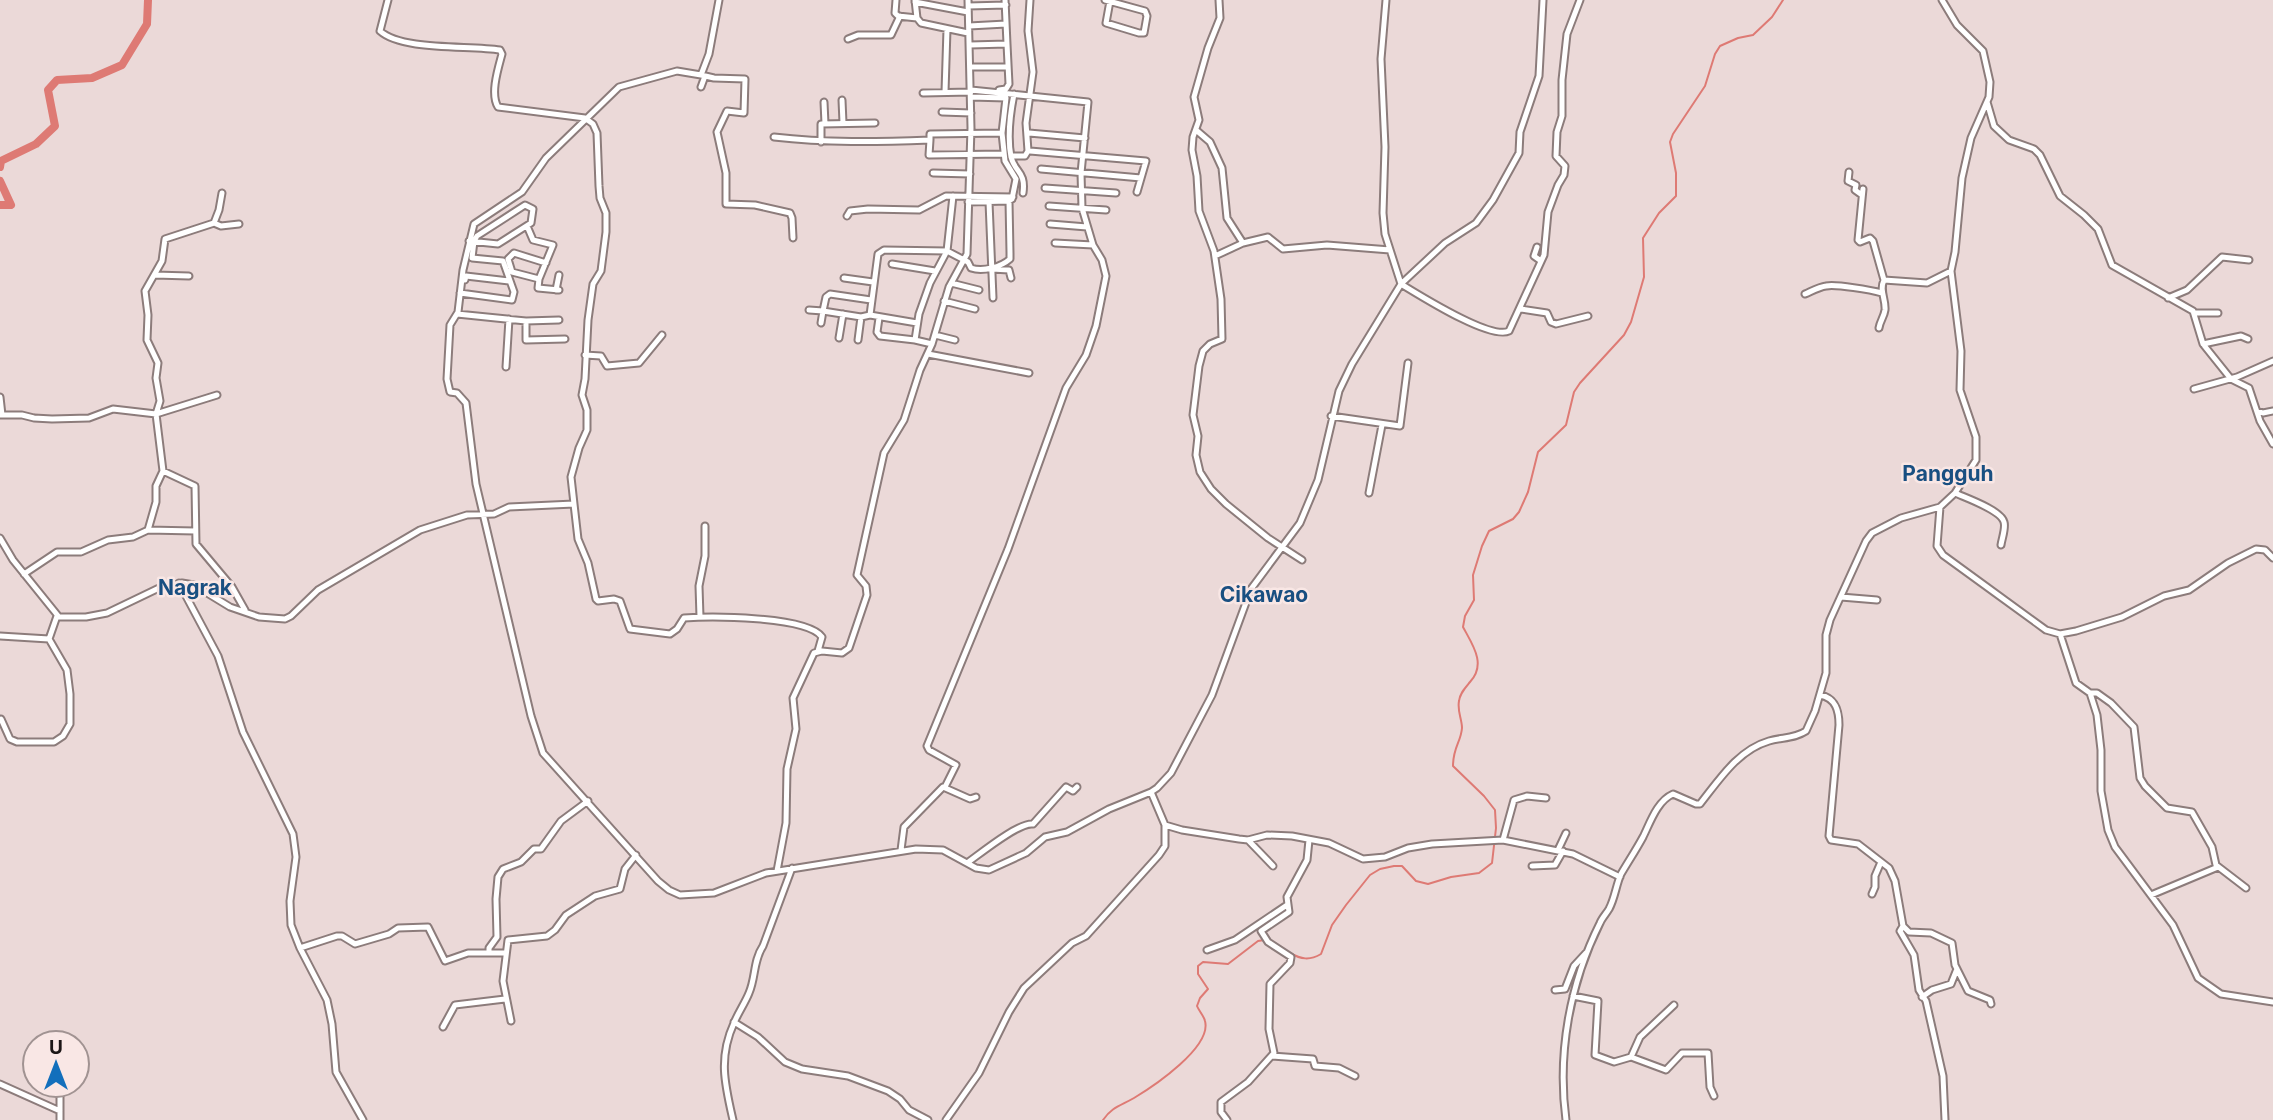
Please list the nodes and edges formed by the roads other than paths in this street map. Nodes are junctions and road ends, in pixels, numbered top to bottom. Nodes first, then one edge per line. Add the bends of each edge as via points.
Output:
1 (388, 0) edge
2 (719, 0) edge
3 (896, 0) edge
4 (1030, 0) edge
5 (1219, 0) edge
6 (1385, 0) edge
7 (1543, 0) edge
8 (1580, 0) edge
9 (1942, 0) edge
10 (915, 1) edge
11 (1107, 1) edge
12 (1006, 2) edge
13 (968, 6) edge
14 (901, 16) junction
15 (917, 18) junction
16 (1006, 24) junction
17 (947, 29) junction
18 (969, 29) junction
19 (1137, 33) junction
20 (848, 39) dead end
21 (1134, 40) dead end
22 (1007, 44) junction
23 (970, 45) junction
24 (1008, 66) junction
25 (970, 67) junction
26 (703, 75) junction
27 (701, 87) dead end
28 (993, 91) junction
29 (945, 92) junction
30 (923, 93) dead end
31 (971, 93) junction
32 (1014, 94) junction
33 (1029, 97) junction
34 (842, 100) dead end
35 (824, 102) dead end
36 (1987, 102) junction
37 (942, 112) dead end
38 (971, 113) junction
39 (585, 118) junction
40 (843, 123) junction
41 (875, 123) dead end
42 (825, 124) junction
43 (1196, 130) junction
44 (971, 133) junction
45 (1002, 133) junction
46 (1029, 133) dead end
47 (774, 136) dead end
48 (1085, 138) junction
49 (930, 140) junction
50 (821, 142) junction
51 (1030, 151) dead end
52 (971, 155) junction
53 (1008, 155) junction
54 (1083, 156) junction
55 (1041, 169) dead end
56 (1849, 172) dead end
57 (933, 173) dead end
58 (1081, 173) junction
59 (970, 174) junction
60 (1142, 178) junction
61 (1045, 188) dead end
62 (1081, 191) junction
63 (1137, 192) dead end
64 (222, 193) dead end
65 (1023, 193) dead end
66 (1116, 193) dead end
67 (953, 196) junction
68 (1011, 199) junction
69 (968, 200) junction
70 (989, 202) junction
71 (1048, 206) dead end
72 (1082, 208) junction
73 (1106, 210) dead end
74 (847, 216) dead end
75 (214, 223) junction
76 (239, 224) dead end
77 (1050, 225) dead end
78 (527, 226) junction
79 (1087, 227) junction
80 (793, 238) dead end
81 (471, 241) junction
82 (1055, 243) dead end
83 (1242, 243) junction
84 (1093, 245) junction
85 (1537, 247) dead end
86 (1390, 250) junction
87 (947, 251) junction
88 (1215, 256) junction
89 (964, 261) junction
90 (1541, 261) junction
91 (2249, 261) dead end
92 (545, 263) junction
93 (892, 264) dead end
94 (992, 268) junction
95 (935, 271) junction
96 (1951, 271) junction
97 (155, 275) junction
98 (559, 275) dead end
99 (189, 276) dead end
100 (844, 278) dead end
101 (1011, 278) dead end
102 (539, 279) junction
103 (1884, 280) junction
104 (509, 281) junction
105 (873, 282) junction
106 (951, 284) junction
107 (1401, 284) junction
108 (979, 290) dead end
109 (462, 293) junction
110 (1805, 293) dead end
111 (1882, 293) junction
112 (993, 298) dead end
113 (2168, 298) junction
114 (871, 300) junction
115 (944, 301) junction
116 (975, 309) dead end
117 (1521, 309) junction
118 (809, 310) dead end
119 (823, 311) junction
120 (2194, 313) junction
121 (2218, 313) dead end
122 (457, 314) junction
123 (843, 314) junction
124 (870, 315) junction
125 (1588, 316) dead end
126 (861, 317) junction
127 (879, 318) junction
128 (509, 319) junction
129 (559, 320) dead end
130 (526, 321) junction
131 (821, 323) dead end
132 (918, 323) junction
133 (1879, 328) dead end
134 (662, 335) dead end
135 (935, 335) junction
136 (839, 338) dead end
137 (565, 339) dead end
138 (2248, 339) dead end
139 (858, 340) dead end
140 (915, 340) junction
141 (955, 340) dead end
142 (932, 344) junction
143 (2203, 344) junction
144 (928, 354) junction
145 (585, 355) junction
146 (2273, 361) edge
147 (1408, 363) dead end
148 (506, 367) dead end
149 (1029, 373) dead end
150 (2231, 379) junction
151 (2194, 389) dead end
152 (217, 395) dead end
153 (0, 397) edge
154 (2257, 411) junction
155 (2273, 411) edge
156 (156, 414) junction
157 (1, 415) edge
158 (1331, 416) junction
159 (1382, 425) junction
160 (2273, 444) edge
161 (163, 471) junction
162 (1369, 493) dead end
163 (1955, 493) junction
164 (574, 505) junction
165 (1940, 507) junction
166 (484, 515) junction
167 (705, 526) dead end
168 (148, 530) junction
169 (195, 531) junction
170 (0, 538) edge
171 (2001, 545) dead end
172 (1283, 548) junction
173 (2273, 558) edge
174 (1302, 560) dead end
175 (24, 574) junction
176 (179, 583) junction
177 (1841, 597) junction
178 (1877, 600) dead end
179 (245, 610) junction
180 (57, 616) junction
181 (700, 617) junction
182 (2060, 634) junction
183 (0, 636) edge
184 (49, 639) junction
185 (818, 651) junction
186 (2090, 693) junction
187 (1820, 695) junction
188 (1, 719) edge
189 (945, 787) junction
190 (1077, 787) dead end
191 (1151, 792) junction
192 (976, 797) dead end
193 (1546, 798) dead end
194 (588, 801) junction
195 (1165, 825) junction
196 (1566, 833) dead end
197 (1248, 839) junction
198 (1310, 840) junction
199 (1503, 840) junction
200 (901, 850) junction
201 (1560, 851) junction
202 (636, 855) junction
203 (1881, 862) junction
204 (967, 863) junction
205 (1273, 866) dead end
206 (1532, 866) dead end
207 (2218, 867) junction
208 (792, 868) junction
209 (777, 871) junction
210 (1620, 877) junction
211 (2246, 888) dead end
212 (1872, 894) dead end
213 (2151, 895) junction
214 (1287, 905) junction
215 (1903, 926) junction
216 (300, 948) junction
217 (1207, 950) dead end
218 (1588, 951) junction
219 (489, 953) junction
220 (505, 953) junction
221 (1957, 969) junction
222 (1555, 990) dead end
223 (1573, 996) junction
224 (1922, 998) junction
225 (505, 999) junction
226 (2273, 1002) edge
227 (1991, 1004) dead end
228 (1674, 1005) dead end
229 (511, 1021) dead end
230 (734, 1022) junction
231 (443, 1027) dead end
232 (1272, 1056) junction
233 (1631, 1057) junction
234 (1355, 1076) dead end
235 (0, 1084) edge
236 (1714, 1096) dead end
237 (60, 1099) edge
238 (60, 1111) junction
239 (60, 1120) edge
240 (363, 1120) edge
241 (733, 1120) edge
242 (928, 1120) edge
243 (946, 1120) edge
244 (1227, 1120) edge
245 (1566, 1120) edge
246 (1945, 1120) edge

1 - 39 street via 383,34 403,41 500,50 498,107
2 - 26 street
3 - 14 street via 895,13
4 - 33 street via 1033,72
5 - 43 street via 1220,18 1194,97 1199,120
6 - 86 street via 1382,213
7 - 107 street via 1538,79 1520,132 1519,153 1476,223 1445,243
8 - 90 street via 1567,34 1556,142 1556,156 1565,172 1548,212
9 - 36 street via 1983,51 1990,82
10 - 13 street
10 - 15 street
11 - 19 street via 1107,23
11 - 19 street via 1145,12 1144,31
12 - 13 street
12 - 16 street
13 - 18 street
14 - 15 street
14 - 20 street via 891,35
15 - 17 street
16 - 18 street
16 - 22 street
17 - 18 street
17 - 29 street
18 - 23 street
19 - 21 street
22 - 23 street
22 - 24 street
23 - 25 street
24 - 25 street
24 - 28 street via 1008,87
25 - 31 street
26 - 27 street
26 - 39 street via 677,71 623,85
26 - 80 street via 745,80 744,113 728,110 717,132 726,173 726,204 790,213
28 - 31 street
28 - 32 street
29 - 30 street
29 - 31 street
31 - 38 street
31 - 45 street via 1006,98
32 - 33 street
32 - 53 street
33 - 48 street via 1088,102
33 - 53 street via 1028,153
34 - 40 street
35 - 42 street
36 - 96 street via 1962,178
36 - 113 street via 1994,126 2010,140 2034,149 2060,196 2098,229 2112,265
37 - 38 street
38 - 44 street
39 - 81 street via 546,158 522,192 474,224
39 - 145 street via 597,133 600,198 606,219
40 - 41 street
40 - 42 street
42 - 50 street via 821,124
43 - 83 street via 1210,142 1222,168 1227,218
43 - 88 street via 1192,150 1199,211
44 - 45 street
44 - 49 street via 930,134
44 - 52 street
45 - 53 street
46 - 48 street
47 - 50 street
48 - 54 street
49 - 50 street
49 - 52 street via 929,155
51 - 54 street
52 - 53 street
52 - 59 street
53 - 65 street via 1023,176
53 - 68 street via 1006,163 1016,179
54 - 58 street
54 - 60 street via 1146,161
55 - 58 street
56 - 103 street via 1848,181 1863,192 1858,240 1873,240
57 - 59 street
58 - 60 street
58 - 62 street
59 - 69 street
60 - 63 street
61 - 62 street
62 - 66 street
62 - 72 street
64 - 75 street
67 - 69 street
67 - 74 street via 940,197 919,210 859,209
67 - 87 street
68 - 69 street
68 - 70 street
68 - 94 street via 1010,259
69 - 70 street
69 - 89 street
70 - 94 street
71 - 72 street
72 - 73 street
72 - 79 street
75 - 76 street
75 - 97 street via 166,238
77 - 79 street
78 - 81 street via 498,244
78 - 81 street via 533,209 525,205
78 - 92 street via 533,240 553,244
79 - 84 street
81 - 104 street via 472,258 503,261
81 - 109 street
82 - 84 street
83 - 86 street via 1268,237 1283,249 1327,245
83 - 88 street
84 - 189 street via 1106,276 1096,326 1086,355 1066,388 1008,549 927,746 956,765
85 - 90 street via 1534,256
86 - 107 street
87 - 89 street
87 - 95 street
87 - 105 street via 884,250 876,257
88 - 172 street via 1222,339 1202,354 1193,415 1198,436 1196,460 1206,483 1226,504
89 - 94 street via 973,269
89 - 106 street
90 - 117 street
91 - 113 street via 2222,257 2188,290
92 - 102 street
92 - 102 street via 514,253 508,259 512,272
93 - 95 street
94 - 101 street via 1009,270
94 - 112 street
95 - 132 street
96 - 103 street via 1927,283
96 - 163 street via 1961,351 1960,390 1976,437 1973,467
97 - 99 street
97 - 156 street via 145,291 148,343 158,363 160,402
98 - 102 street via 558,290 538,288
100 - 105 street
103 - 111 street
104 - 109 street via 466,276
104 - 109 street via 512,300
105 - 114 street
106 - 108 street
106 - 115 street
107 - 117 street via 1495,333 1509,331
107 - 158 street via 1352,364
109 - 122 street
110 - 111 street via 1830,285
111 - 133 street via 1885,311
113 - 120 street
114 - 119 street via 828,294
114 - 124 street
115 - 116 street
115 - 135 street
117 - 125 street via 1547,313 1556,324
118 - 119 street
119 - 123 street
119 - 131 street
120 - 121 street
120 - 143 street
122 - 128 street
122 - 166 street via 450,328 448,383 450,392 466,403 472,464
123 - 126 street
123 - 136 street
124 - 126 street
124 - 127 street
126 - 139 street
127 - 132 street
127 - 140 street via 880,336
128 - 130 street
128 - 148 street
129 - 130 street
130 - 137 street via 526,340
132 - 140 street
134 - 145 street via 639,363 607,366 601,356
135 - 141 street
135 - 142 street
138 - 143 street via 2241,336
140 - 142 street
142 - 144 street
143 - 150 street
144 - 149 street
144 - 185 street via 903,423 881,462 857,575 867,595 849,648
145 - 164 street via 582,395 587,430 571,477
146 - 150 street
147 - 159 street via 1402,422 1398,427
150 - 151 street
150 - 154 street via 2249,388
152 - 156 street
153 - 157 street
154 - 155 street
154 - 160 street
156 - 157 street via 113,409 89,418
156 - 161 street
158 - 159 street
158 - 172 street via 1313,493
159 - 162 street
161 - 168 street
161 - 169 street via 195,486
163 - 165 street
163 - 171 street via 2002,518
164 - 166 street via 509,507
164 - 181 street via 578,539 596,601 620,601 629,628 635,631 672,634 684,618
165 - 177 street via 1901,518 1870,535
165 - 182 street via 1937,547 1943,555 2046,630
166 - 179 street via 467,515 420,530 318,590 288,618 265,618
166 - 194 street via 541,748
167 - 181 street
168 - 169 street
168 - 175 street via 80,552 57,552
169 - 179 street via 196,544
170 - 175 street
172 - 174 street
172 - 191 street via 1251,589 1212,695 1171,773
173 - 182 street via 2256,549 2186,591 2164,596 2122,617
175 - 180 street
176 - 179 street via 194,585 230,607
176 - 180 street via 107,612
176 - 216 street via 218,656 243,732 293,834 296,857 290,912
177 - 178 street
177 - 187 street via 1826,635 1826,673
180 - 184 street
181 - 185 street via 756,618 800,626 822,635
182 - 186 street via 2076,683
183 - 184 street
184 - 188 street via 68,674 71,720 67,731 54,742 17,742 10,739
185 - 209 street via 793,698 796,729 787,769 786,823
186 - 207 street via 2112,703 2132,723 2142,782 2167,808 2195,816
186 - 213 street via 2098,724 2108,830 2115,847
187 - 203 street via 1829,697 1839,710 1829,836 1858,844
187 - 210 street via 1806,731 1746,751 1700,804 1668,796
189 - 192 street via 970,799
189 - 200 street via 904,827
190 - 204 street via 1073,791 1066,788 1033,824 994,842
191 - 195 street
191 - 204 street via 1068,832 1045,837 1029,851 993,869 981,870
193 - 199 street via 1514,800
194 - 202 street
194 - 219 street via 560,822 541,849 534,849 500,873 498,937
195 - 197 street
195 - 243 street via 1160,855 1086,936 1072,943 1020,993 979,1073
196 - 201 street
197 - 198 street via 1280,834
197 - 205 street
198 - 199 street via 1329,843 1363,859 1432,844
198 - 214 street via 1307,860
199 - 201 street
200 - 204 street via 939,849
200 - 208 street
201 - 206 street via 1555,865
201 - 210 street
202 - 209 street via 669,890 690,896 714,893
202 - 220 street via 625,869 620,889 595,896 567,914 547,936 508,940
203 - 212 street
203 - 215 street via 1895,881
207 - 211 street
207 - 213 street
208 - 209 street
208 - 230 street via 756,956 751,990
210 - 218 street
213 - 226 street via 2198,978 2221,994
214 - 217 street via 1235,940
214 - 232 street via 1287,915 1262,929 1268,942 1291,957 1270,984
215 - 221 street via 1909,932 1931,933 1952,943
215 - 224 street via 1900,931 1914,955
216 - 219 street via 337,936 355,944 398,928 428,928 445,961 468,953
216 - 240 street via 327,1000 336,1072
218 - 222 street via 1574,966 1565,989
218 - 223 street
219 - 220 street
220 - 225 street
221 - 224 street via 1951,984
221 - 227 street via 1968,991
223 - 233 street via 1598,1001 1595,1055 1614,1062
223 - 245 street via 1563,1071
224 - 246 street via 1943,1076
225 - 229 street
225 - 231 street via 454,1005
228 - 233 street via 1640,1037
230 - 241 street via 723,1069
230 - 242 street via 785,1062 848,1076 888,1091 909,1111
232 - 234 street via 1313,1059 1315,1066 1339,1068
232 - 244 street via 1221,1102
233 - 236 street via 1666,1070 1682,1052 1707,1053
235 - 238 street
237 - 238 street
238 - 239 street

